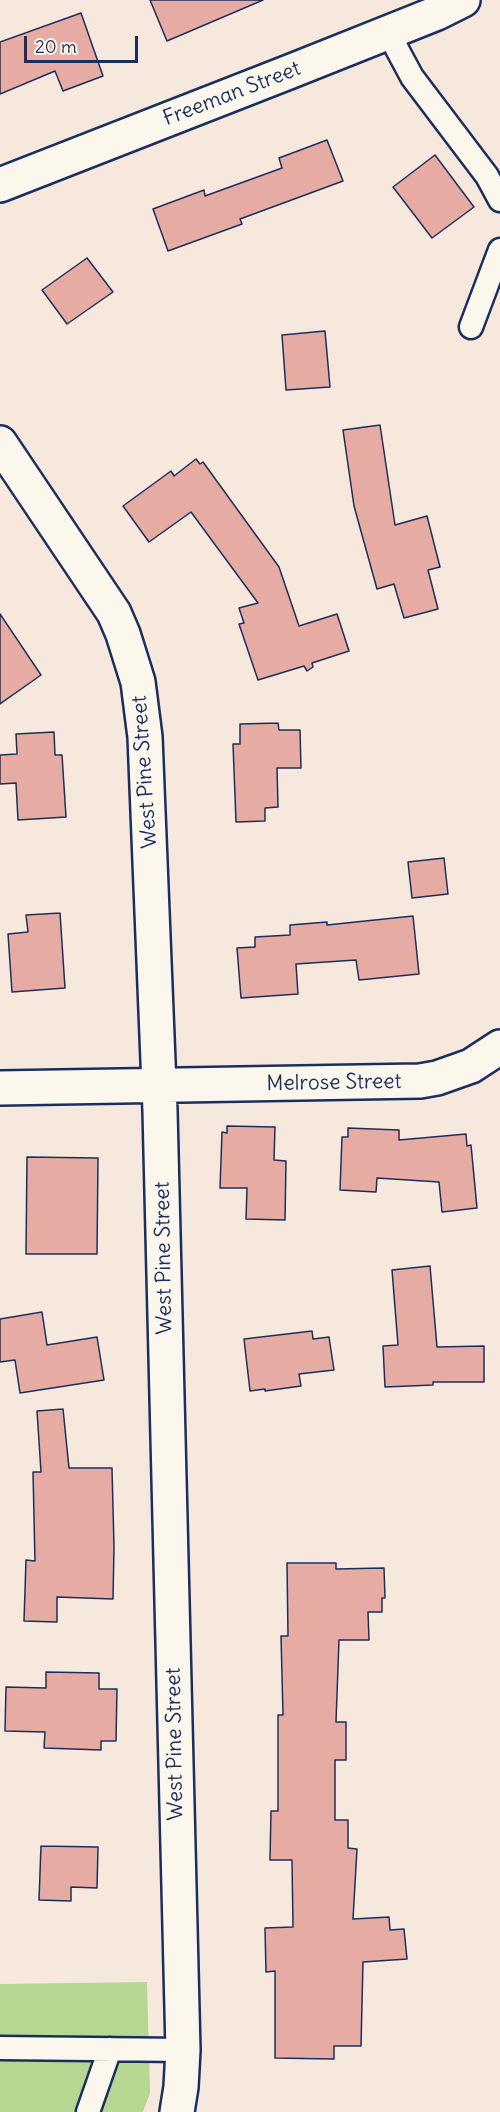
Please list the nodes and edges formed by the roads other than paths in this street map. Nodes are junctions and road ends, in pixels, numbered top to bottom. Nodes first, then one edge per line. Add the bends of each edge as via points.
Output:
1 (463, 0) edge
2 (390, 31) junction
3 (0, 185) edge
4 (500, 200) edge
5 (500, 250) edge
6 (471, 327) dead end
7 (0, 443) edge
8 (500, 1047) edge
9 (159, 1085) junction
10 (0, 1088) edge
11 (0, 2048) edge
12 (110, 2049) junction
13 (183, 2050) junction
14 (88, 2112) edge
15 (177, 2112) edge

1 - 2 street, Freeman Street
2 - 3 street, Freeman Street
2 - 4 lane via 412,77 487,176
5 - 6 lane
7 - 9 street, West Pine Street via 114,613 138,682 145,737
8 - 9 street, Melrose Street via 471,1066 420,1081
9 - 10 street, Melrose Street
9 - 13 street, West Pine Street
11 - 12 lane
12 - 13 lane
12 - 14 lane
13 - 15 street, West Pine Street

